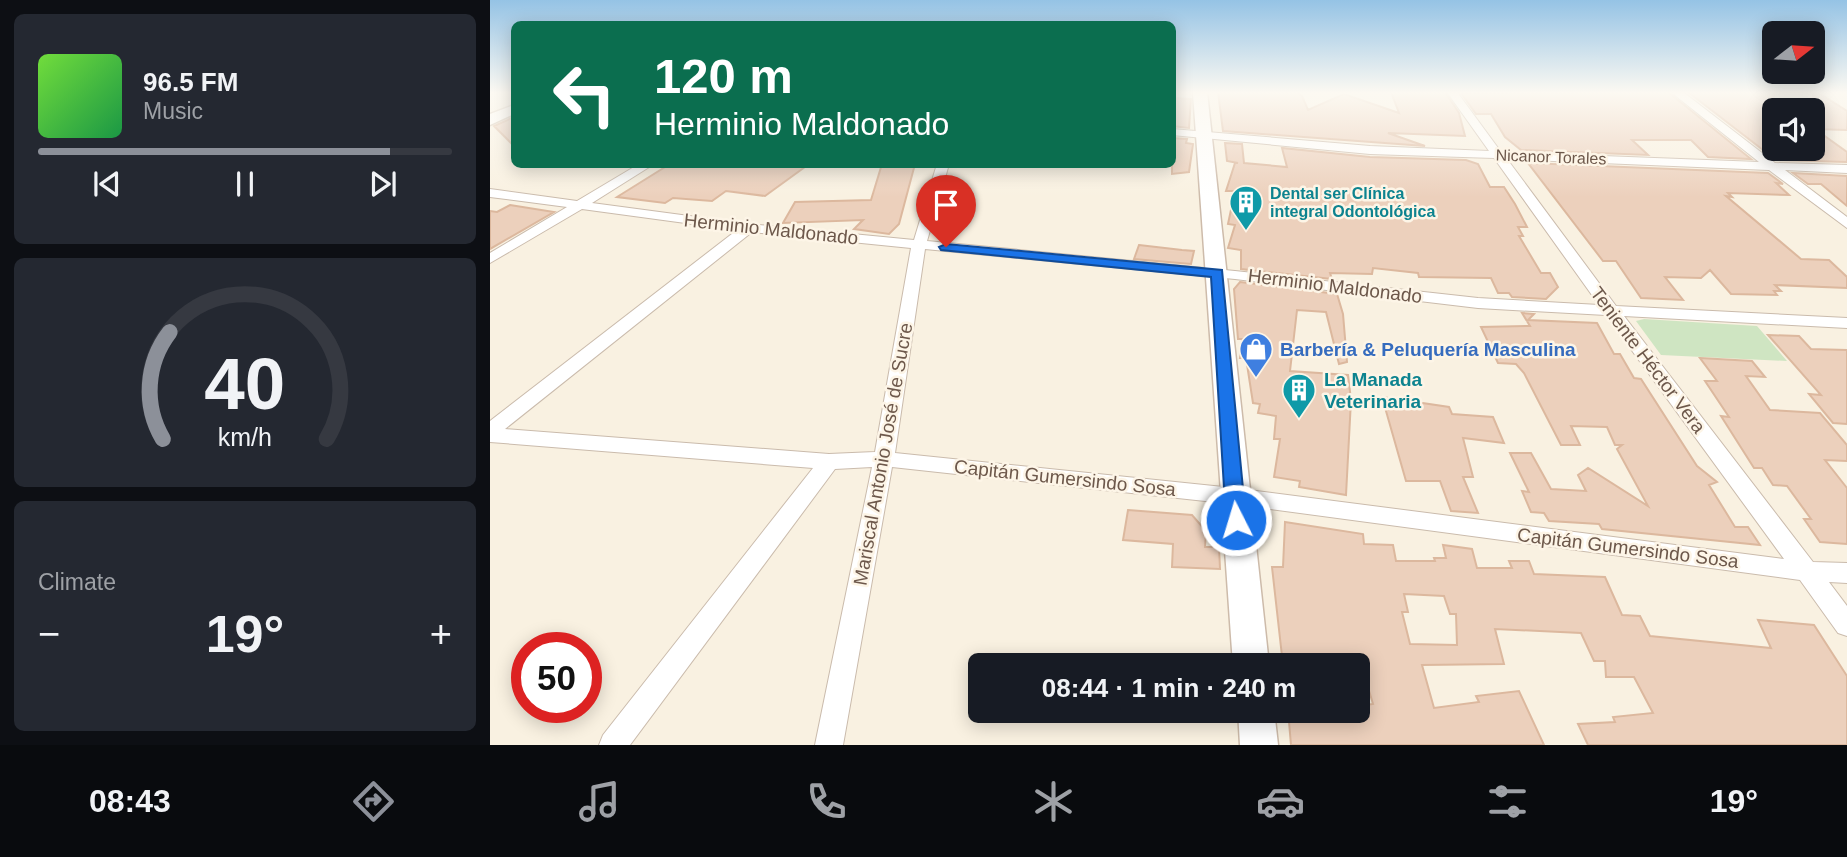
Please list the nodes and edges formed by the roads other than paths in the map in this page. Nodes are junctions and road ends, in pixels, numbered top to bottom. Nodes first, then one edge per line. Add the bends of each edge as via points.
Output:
1 (1202, 127) edge
2 (1478, 127) edge
3 (1721, 127) edge
4 (1176, 132) edge
5 (1203, 135) junction
6 (1499, 155) junction
7 (1772, 166) junction
8 (642, 168) edge
9 (942, 168) edge
10 (1847, 169) edge
11 (490, 193) edge
12 (579, 205) junction
13 (1847, 224) edge
14 (749, 228) junction
15 (919, 245) junction
16 (490, 259) edge
17 (1217, 273) junction
18 (1610, 309) junction
19 (1847, 323) edge
20 (490, 433) edge
21 (884, 459) junction
22 (829, 462) junction
23 (1233, 496) junction
24 (1804, 571) junction
25 (1847, 573) edge
26 (1847, 625) edge
27 (1250, 653) edge
28 (1257, 723) edge
29 (613, 745) edge
30 (829, 745) edge
31 (1259, 745) edge

1 - 5 main road
2 - 6 street, Teniente Héctor Vera
3 - 7 street
4 - 5 street, Nicanor Torales
5 - 6 street, Nicanor Torales via 1370,150
5 - 17 main road
6 - 7 street, Nicanor Torales
6 - 18 street, Teniente Héctor Vera
7 - 10 street, Nicanor Torales
7 - 13 street
8 - 12 street
9 - 15 street, Mariscal Antonio José de Sucre
11 - 12 street, Herminio Maldonado
12 - 14 street, Herminio Maldonado
12 - 16 street
14 - 15 street, Herminio Maldonado
14 - 20 street
15 - 17 street, Herminio Maldonado
15 - 21 street, Mariscal Antonio José de Sucre
17 - 18 street, Herminio Maldonado via 1478,303
17 - 23 main road
18 - 19 street, Herminio Maldonado
18 - 24 street, Teniente Héctor Vera
20 - 22 street, Capitán Gumersindo Sosa
21 - 22 street, Capitán Gumersindo Sosa
21 - 23 street, Capitán Gumersindo Sosa
21 - 30 street, Mariscal Antonio José de Sucre
22 - 29 street
23 - 24 street, Capitán Gumersindo Sosa
23 - 27 main road
24 - 25 street, Capitán Gumersindo Sosa
24 - 26 street, Teniente Héctor Vera
28 - 31 main road

